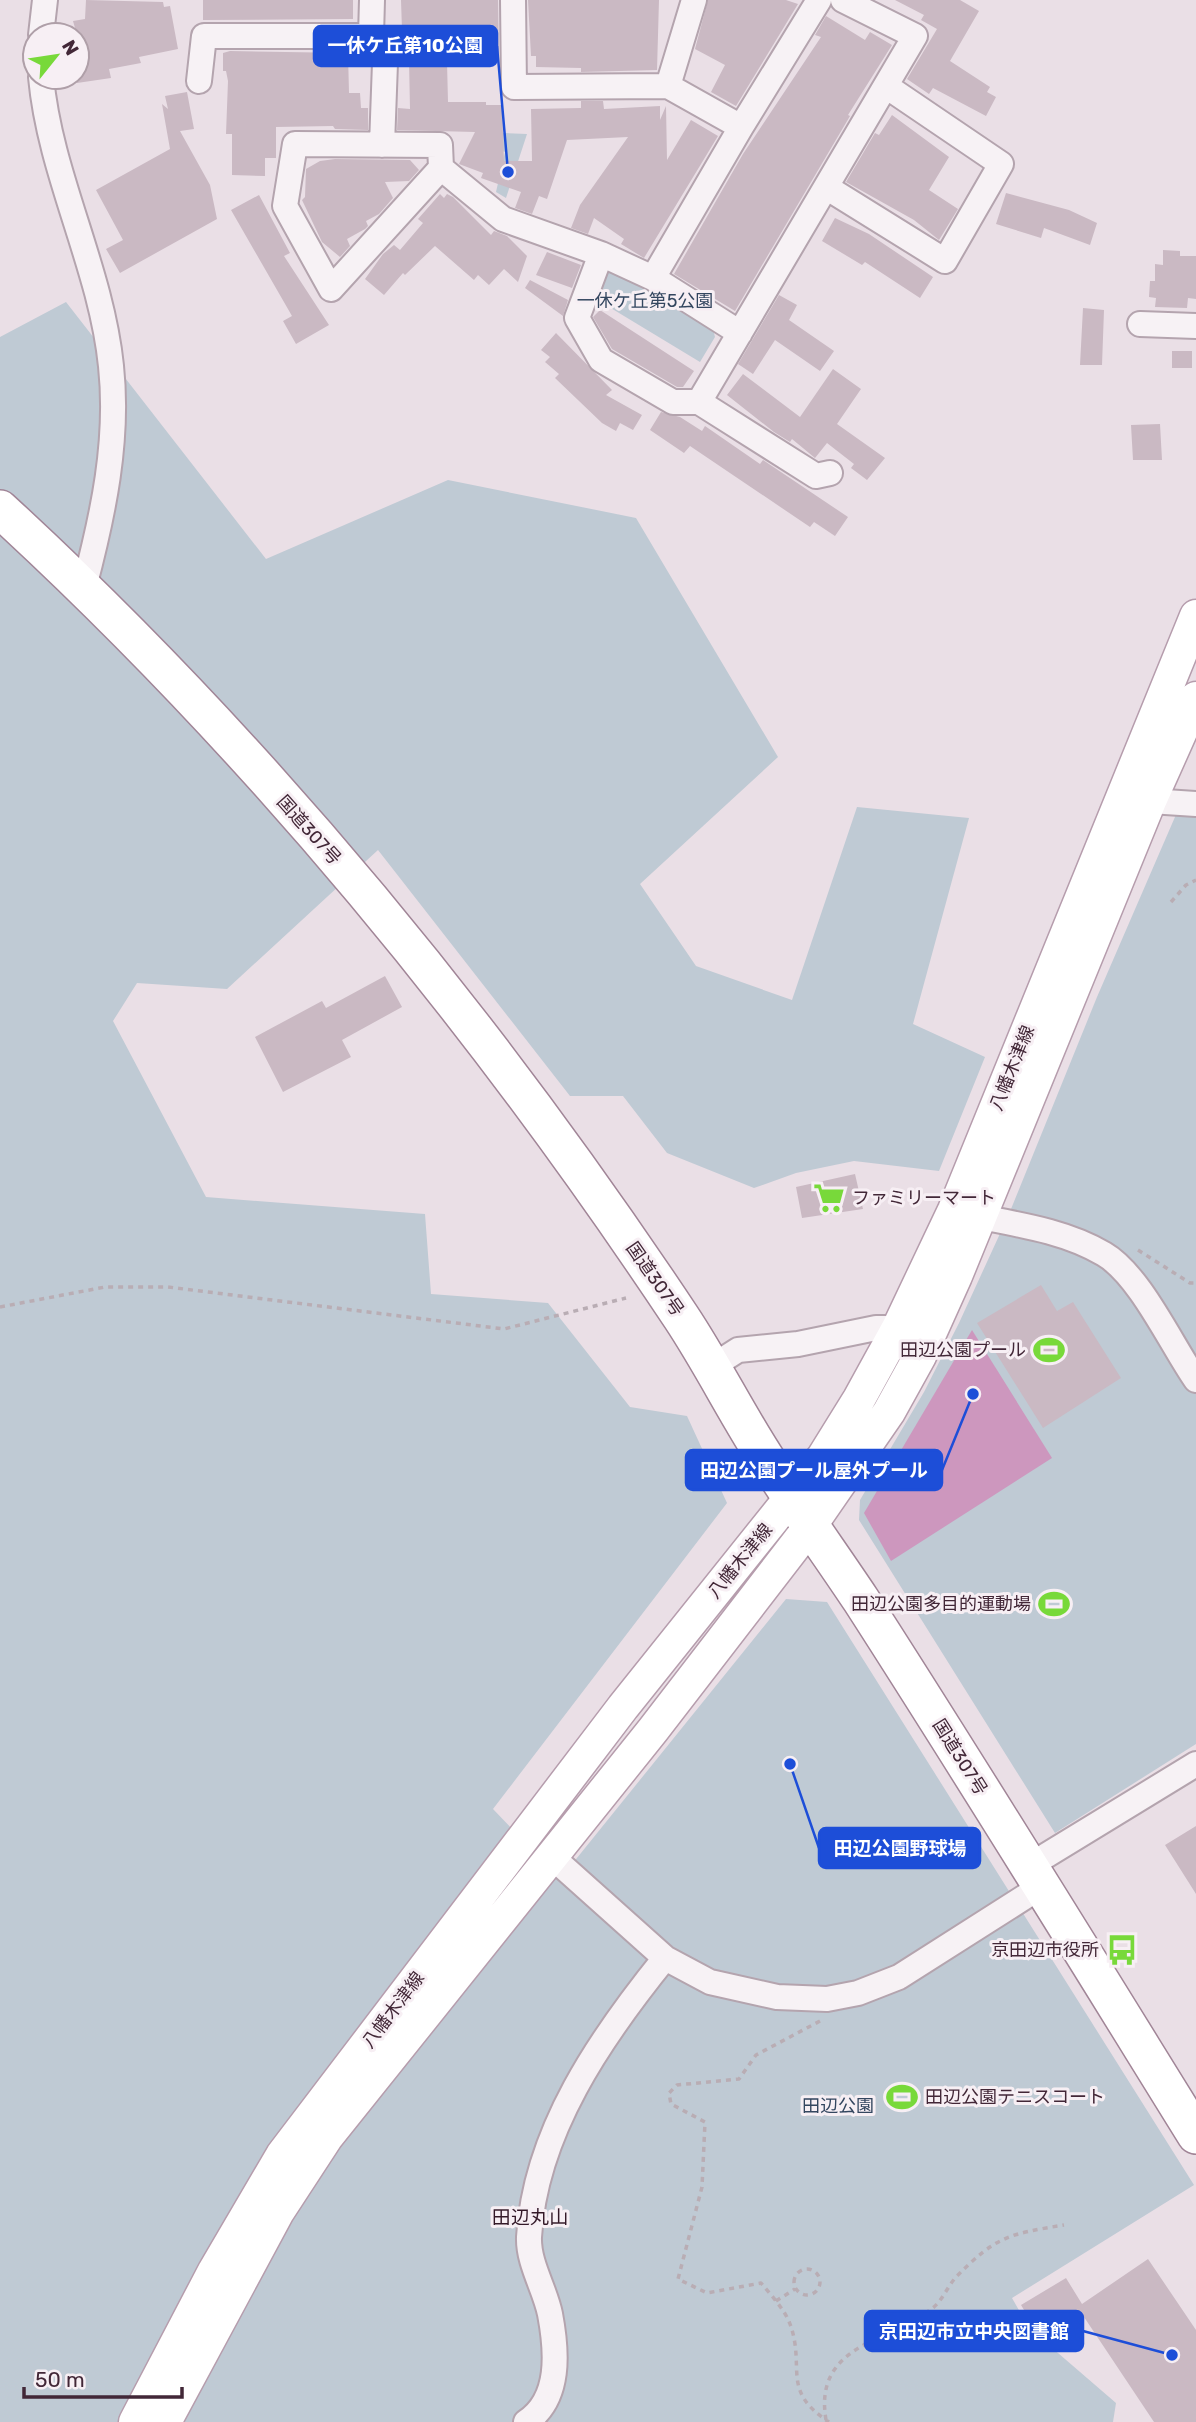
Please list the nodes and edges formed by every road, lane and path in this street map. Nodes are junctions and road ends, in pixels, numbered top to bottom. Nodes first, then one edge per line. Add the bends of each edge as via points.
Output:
1 (45, 0) edge
2 (372, 0) edge
3 (513, 0) edge
4 (694, 0) edge
5 (819, 0) edge
6 (843, 0) edge
7 (43, 21) edge
8 (371, 36) junction
9 (199, 81) dead end
10 (668, 86) junction
11 (886, 86) junction
12 (43, 91) edge
13 (741, 127) junction
14 (382, 145) junction
15 (441, 168) junction
16 (826, 187) junction
17 (601, 254) junction
18 (653, 278) junction
19 (1140, 324) dead end
20 (1196, 326) edge
21 (740, 333) junction
22 (699, 402) junction
23 (830, 473) dead end
24 (0, 509) edge
25 (84, 587) junction
26 (1196, 616) edge
27 (1196, 698) edge
28 (1150, 801) junction
29 (1196, 804) edge
30 (1196, 880) edge
31 (1171, 902) dead end
32 (980, 1217) junction
33 (1106, 1254) junction
34 (1196, 1283) edge
35 (626, 1298) dead end
36 (0, 1307) edge
37 (898, 1328) junction
38 (713, 1366) junction
39 (1196, 1380) edge
40 (801, 1511) junction
41 (1196, 1764) edge
42 (551, 1856) junction
43 (1036, 1876) junction
44 (665, 1958) junction
45 (858, 1993) junction
46 (1196, 2135) edge
47 (1064, 2225) dead end
48 (795, 2289) junction
49 (776, 2302) junction
50 (827, 2421) edge
51 (135, 2422) edge
52 (165, 2422) edge
53 (526, 2422) edge

1 - 7 street
2 - 8 street
3 - 10 street via 514,87
4 - 10 street
5 - 13 street
6 - 11 street via 915,36
8 - 9 street via 204,36
8 - 14 street via 385,63
10 - 13 street
11 - 16 street
11 - 16 street via 1001,164 945,261
12 - 25 street via 48,125 100,306 111,365 114,421 104,510
13 - 18 street
14 - 15 street via 440,145
14 - 15 street via 295,144 285,206 331,289
15 - 17 street via 503,219
16 - 21 street
17 - 18 street
17 - 22 street via 577,318 601,360 673,402
18 - 21 street
19 - 20 street
21 - 22 street
22 - 23 street via 816,476
24 - 25 highway, 国道307号
25 - 38 highway, 国道307号 via 308,828 451,1000 574,1163
26 - 37 main road, 八幡木津線 via 954,1210
27 - 28 main road, 八幡木津線
28 - 29 street
28 - 32 main road, 八幡木津線
30 - 31 path
32 - 33 street via 1048,1230
32 - 40 main road, 八幡木津線 via 920,1356 881,1423
33 - 34 path via 1118,1242
33 - 39 street via 1156,1314
35 - 36 path via 504,1329 168,1287 105,1287
37 - 38 street via 738,1350
37 - 40 main road, 八幡木津線 via 823,1457
38 - 40 highway, 国道307号
40 - 42 main road, 八幡木津線
40 - 43 highway, 国道307号
40 - 51 main road, 八幡木津線 via 623,1707 282,2155 214,2271
41 - 43 street
42 - 44 street
42 - 52 main road, 八幡木津線 via 327,2137 278,2212
43 - 45 street via 899,1977
43 - 46 highway, 国道307号
44 - 45 street via 709,1982 777,1997 827,1999
44 - 53 street via 595,2053 560,2122 536,2184 529,2240 550,2314 554,2362 552,2392 538,2414
45 - 49 path via 816,2024 756,2055 739,2079 677,2085 669,2093 671,2104 705,2122 702,2187 678,2279 708,2293 761,2283
47 - 50 path via 994,2242 954,2279 936,2305 838,2361 822,2399
48 - 48 path via 794,2278 800,2270 810,2269 818,2276 820,2286 814,2294 803,2295
48 - 49 path
49 - 50 path via 790,2323 797,2385 808,2407

